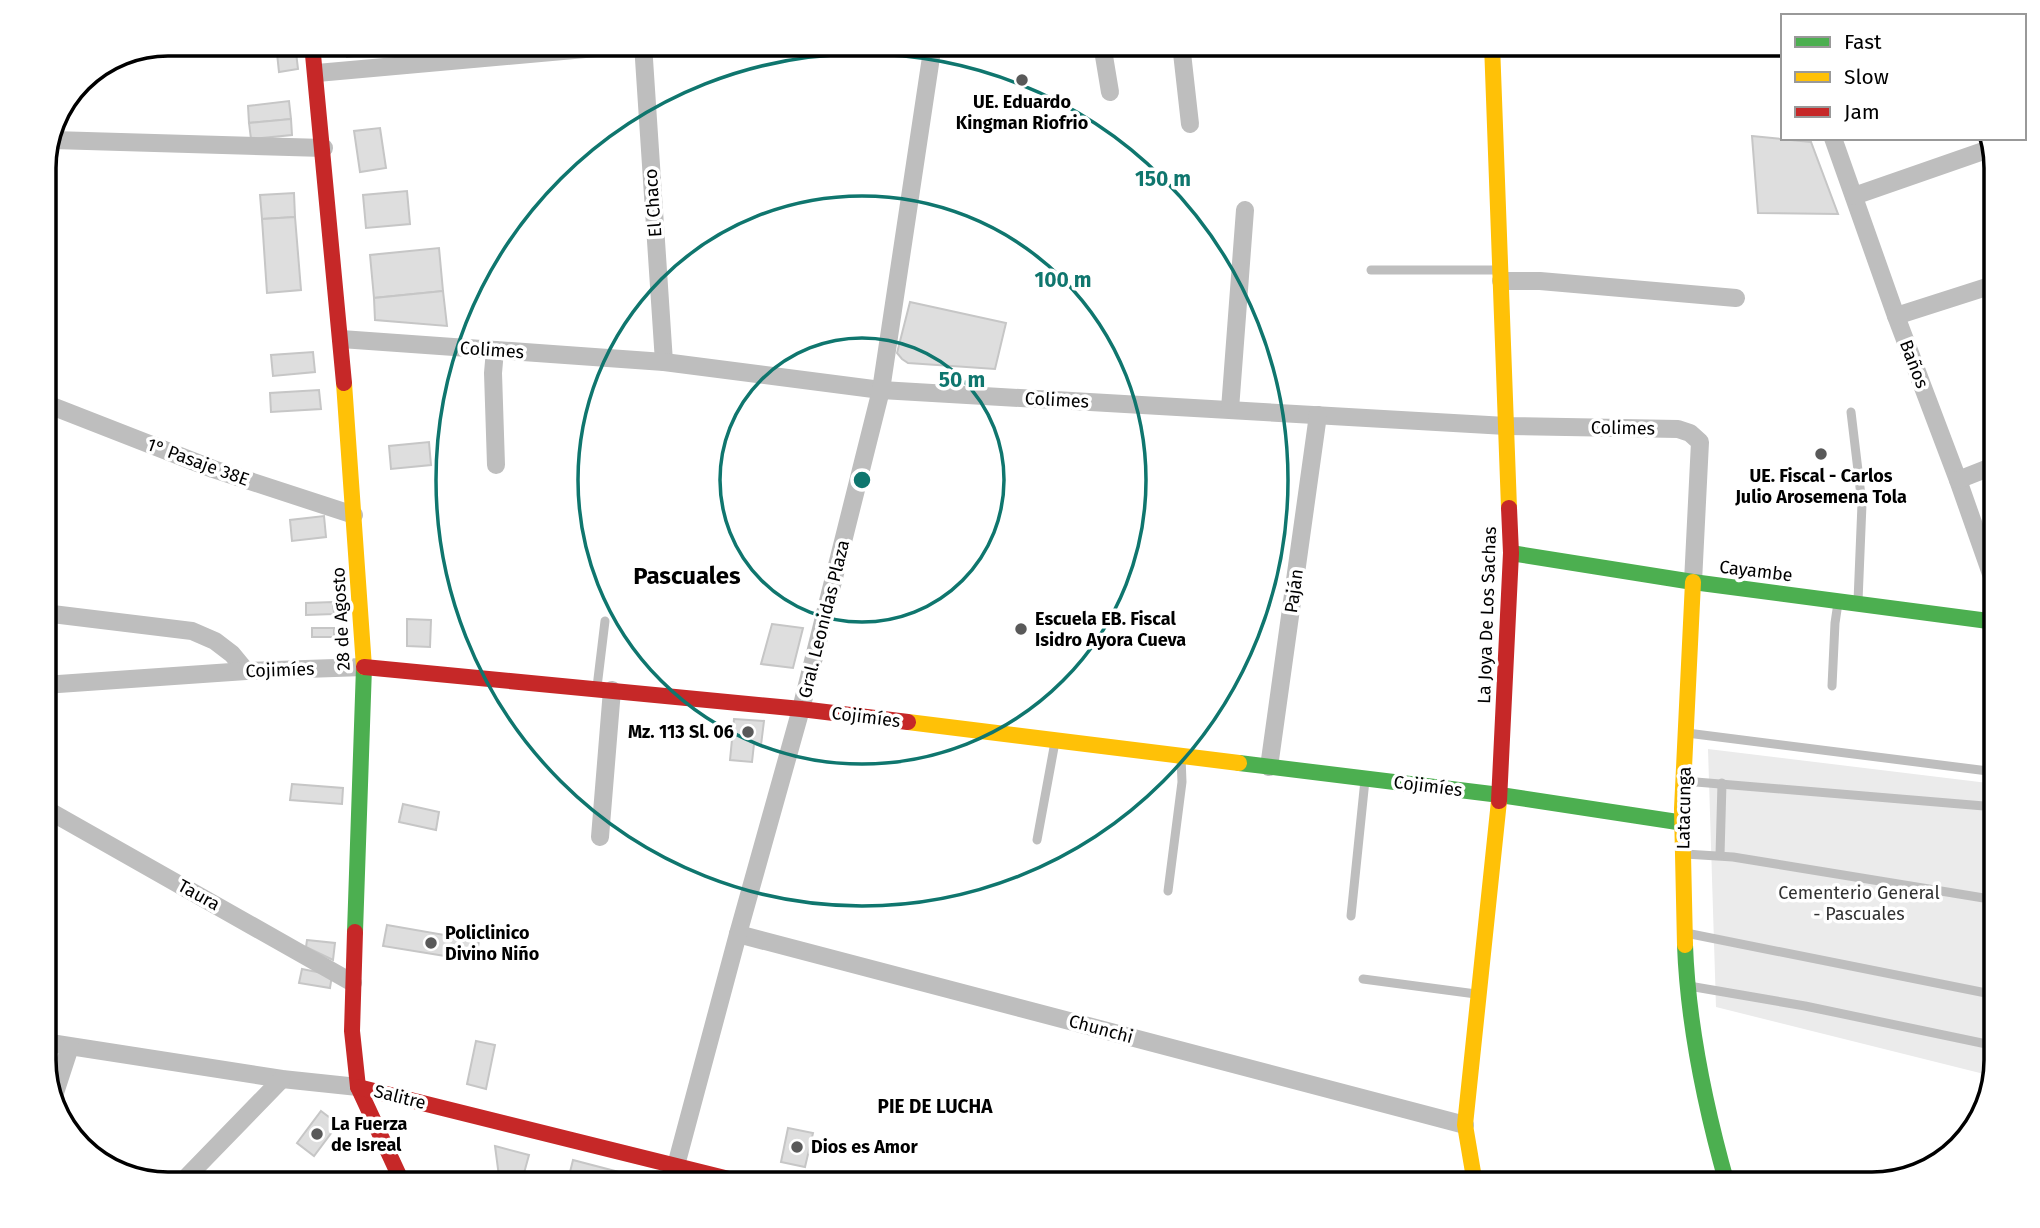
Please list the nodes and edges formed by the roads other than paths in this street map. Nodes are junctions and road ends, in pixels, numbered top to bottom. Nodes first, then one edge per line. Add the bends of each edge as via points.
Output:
1 (314, 56) edge
2 (508, 56) edge
3 (643, 56) edge
4 (931, 56) edge
5 (1104, 56) edge
6 (1182, 56) edge
7 (1492, 56) edge
8 (317, 73) junction
9 (1110, 92) dead end
10 (1190, 124) dead end
11 (60, 140) edge
12 (1834, 140) edge
13 (324, 148) junction
14 (1983, 151) edge
15 (1854, 196) junction
16 (1245, 210) dead end
17 (1371, 270) dead end
18 (1500, 275) junction
19 (1984, 288) edge
20 (1736, 298) dead end
21 (1896, 316) junction
22 (341, 339) junction
23 (495, 350) junction
24 (664, 362) junction
25 (881, 390) junction
26 (56, 408) edge
27 (1230, 409) junction
28 (1851, 412) dead end
29 (1318, 415) junction
30 (1506, 426) junction
31 (1690, 433) joint
32 (496, 465) dead end
33 (1984, 470) edge
34 (1958, 480) junction
35 (354, 515) junction
36 (1511, 552) junction
37 (1984, 552) edge
38 (1693, 582) junction
39 (1839, 601) junction
40 (1858, 603) junction
41 (56, 614) edge
42 (1984, 620) edge
43 (605, 621) dead end
44 (364, 667) junction
45 (246, 671) junction
46 (56, 684) edge
47 (1832, 686) dead end
48 (604, 690) junction
49 (801, 709) junction
50 (1685, 733) junction
51 (1055, 740) junction
52 (1181, 756) junction
53 (1269, 767) junction
54 (1984, 770) edge
55 (1366, 778) junction
56 (1684, 781) junction
57 (1723, 783) junction
58 (1500, 795) junction
59 (1984, 806) edge
60 (56, 815) edge
61 (1684, 822) junction
62 (600, 837) dead end
63 (1037, 840) dead end
64 (1684, 854) junction
65 (1720, 855) junction
66 (1168, 891) dead end
67 (1984, 898) edge
68 (1351, 916) dead end
69 (1685, 933) junction
70 (737, 934) junction
71 (1363, 979) dead end
72 (354, 983) junction
73 (1686, 986) junction
74 (1984, 993) edge
75 (1478, 994) junction
76 (1984, 1043) edge
77 (56, 1044) edge
78 (70, 1047) junction
79 (282, 1079) junction
80 (58, 1083) edge
81 (358, 1087) junction
82 (1465, 1125) junction
83 (676, 1165) junction
84 (192, 1172) edge
85 (397, 1172) edge
86 (674, 1172) edge
87 (703, 1172) edge
88 (1473, 1172) edge
89 (1723, 1172) edge

1 - 8 street, 28 de Agosto
2 - 8 street
3 - 24 street, El Chaco
4 - 25 street, Gral. Leonidas Plaza
5 - 9 street
6 - 10 street
7 - 18 street, La Joya De Los Sachas
8 - 13 street, 28 de Agosto
11 - 13 street
12 - 15 street, Baños
13 - 22 street, 28 de Agosto
14 - 15 street
15 - 21 street, Baños
16 - 27 street
17 - 18 lane
18 - 20 street
18 - 30 street, La Joya De Los Sachas
19 - 21 street
21 - 34 street, Baños
22 - 23 street, Colimes
22 - 35 street, 28 de Agosto
23 - 24 street, Colimes
23 - 32 street
24 - 25 street, Colimes
25 - 27 street, Colimes
25 - 49 street, Gral. Leonidas Plaza
26 - 35 street, 1° Pasaje 38E via 213,470
27 - 29 street, Colimes
28 - 40 lane via 1862,504
29 - 30 street, Colimes
29 - 53 street, Paján
30 - 31 street, Colimes via 1678,429
30 - 36 street, La Joya De Los Sachas
31 - 38 street, Latacunga via 1700,442
33 - 34 street
34 - 37 street, Baños
35 - 44 street, 28 de Agosto
36 - 38 street, Cayambe
36 - 58 street, La Joya De Los Sachas
38 - 39 street, Cayambe
38 - 50 street, Latacunga
39 - 40 street, Cayambe
39 - 47 lane
40 - 42 street, Cayambe
41 - 45 street via 192,631 215,641
43 - 48 lane
44 - 45 street, Cojimíes
44 - 48 street, Cojimíes
44 - 72 street, 28 de Agosto
45 - 46 street, Cojimíes
48 - 49 street, Cojimíes
48 - 62 street
49 - 51 street, Cojimíes
49 - 70 street, Gral. Leonidas Plaza
50 - 54 lane
50 - 56 street, Latacunga
51 - 52 street, Cojimíes
51 - 63 lane
52 - 53 street, Cojimíes
52 - 66 lane
53 - 55 street, Cojimíes
55 - 58 street, Cojimíes
55 - 68 lane
56 - 57 lane
56 - 61 street, Latacunga
57 - 59 lane
57 - 65 lane
58 - 61 street, Cojimíes
58 - 75 street, La Joya De Los Sachas
60 - 72 street, Taura
61 - 64 street, Latacunga
64 - 65 lane
64 - 69 street, Latacunga
65 - 67 lane
69 - 73 street, Latacunga
69 - 74 lane
70 - 82 street, Chunchi
70 - 83 street, Gral. Leonidas Plaza
71 - 75 lane
72 - 81 street, 28 de Agosto via 352,1031
73 - 76 lane
73 - 89 street, Latacunga via 1704,1104
75 - 82 street, La Joya De Los Sachas
77 - 78 street, Salitre
78 - 79 street, Salitre
78 - 80 street
79 - 81 street, Salitre
79 - 84 street
81 - 83 street, Salitre
81 - 85 street, 28 de Agosto
82 - 88 street, La Joya De Los Sachas
83 - 86 street, Gral. Leonidas Plaza
83 - 87 street, Salitre

